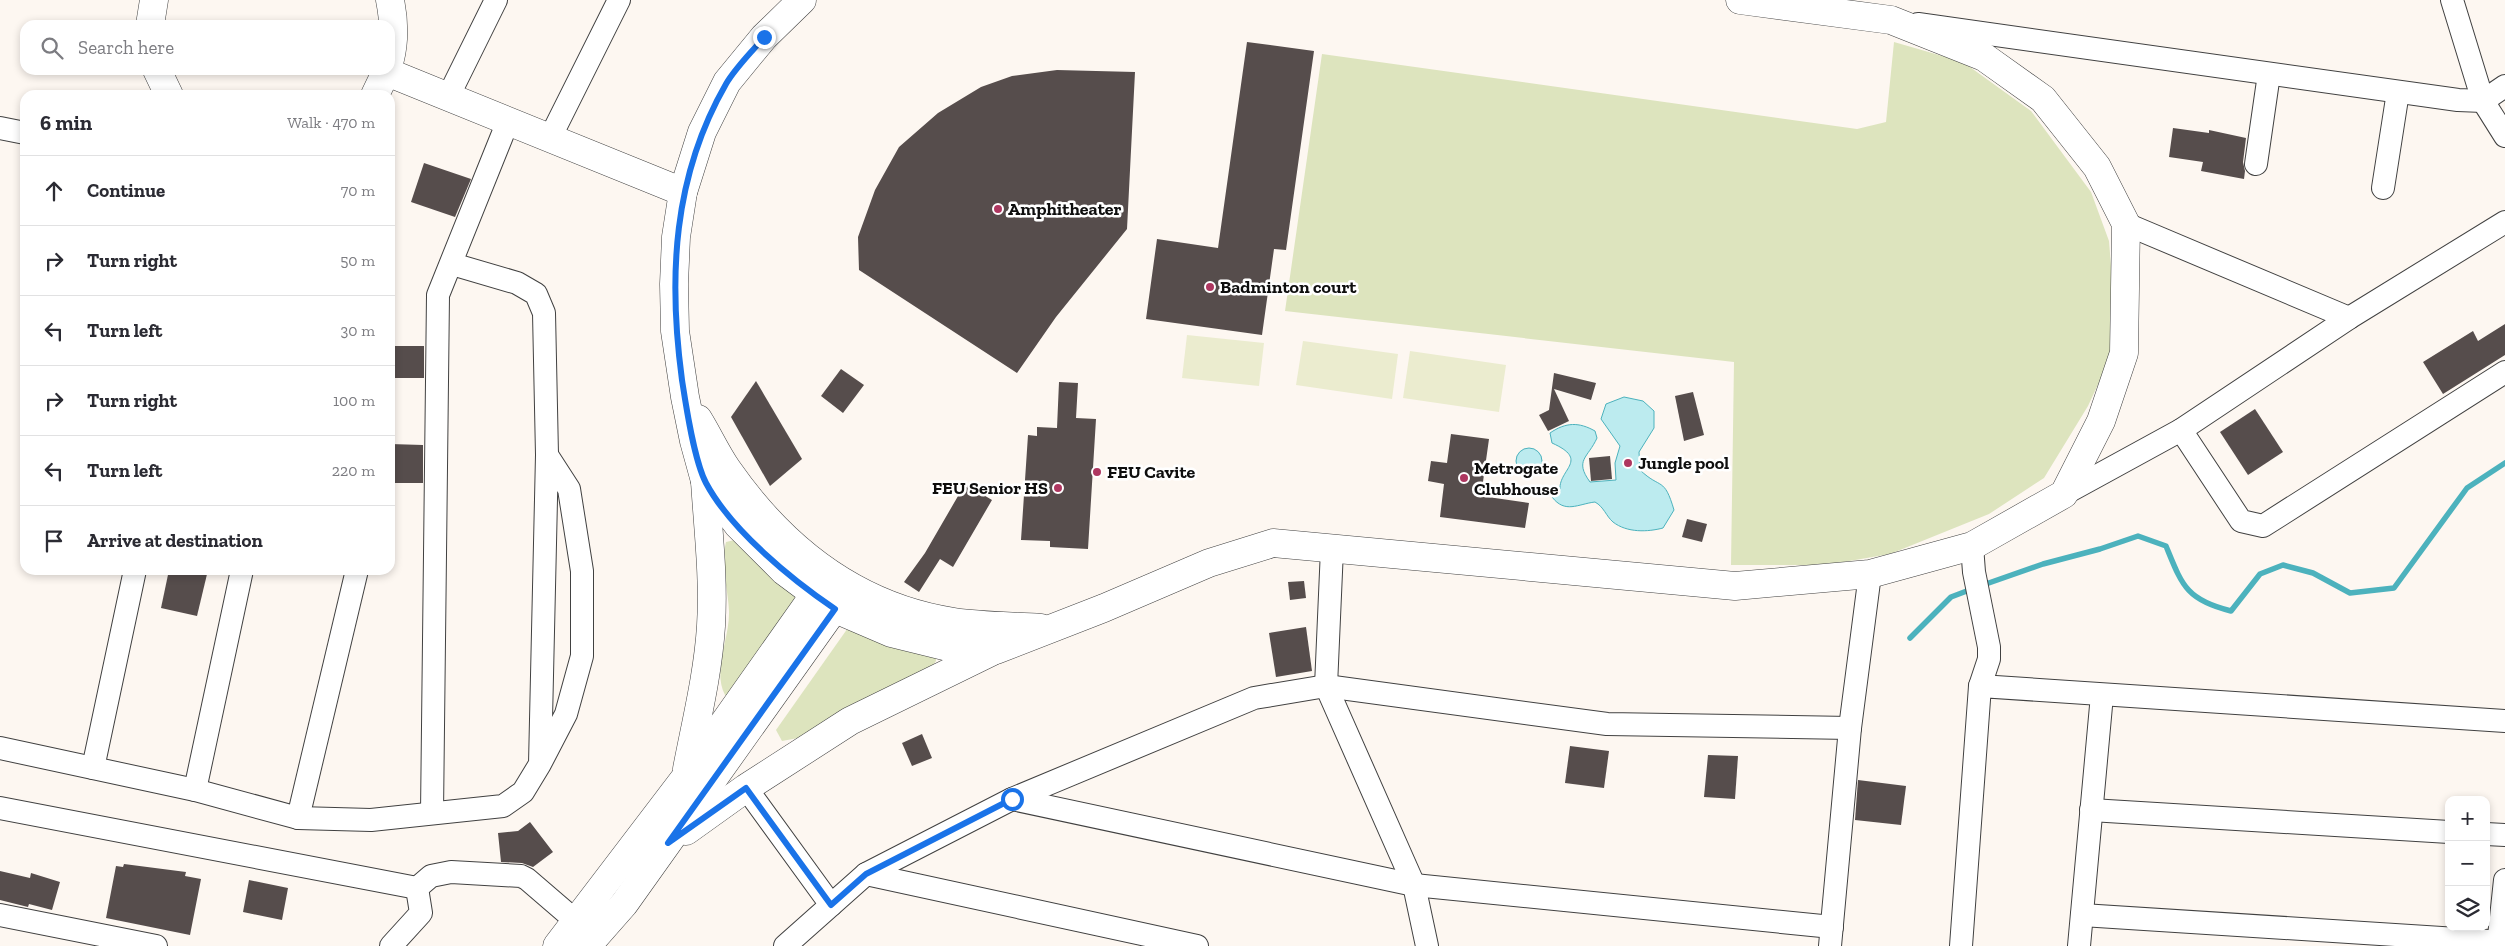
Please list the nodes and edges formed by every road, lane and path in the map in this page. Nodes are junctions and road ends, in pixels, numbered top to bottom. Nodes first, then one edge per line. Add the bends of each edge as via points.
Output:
1 (154, 0) edge
2 (390, 0) edge
3 (496, 0) edge
4 (620, 0) edge
5 (802, 0) edge
6 (1740, 0) edge
7 (2452, 0) edge
8 (1774, 3) edge
9 (151, 20) edge
10 (394, 20) edge
11 (1891, 20) junction
12 (2269, 74) junction
13 (159, 75) edge
14 (388, 75) edge
15 (2505, 86) edge
16 (167, 90) edge
17 (2398, 92) junction
18 (448, 97) junction
19 (2484, 100) junction
20 (508, 122) junction
21 (0, 128) edge
22 (20, 132) edge
23 (2505, 136) edge
24 (550, 138) junction
25 (2256, 164) dead end
26 (2383, 188) dead end
27 (683, 192) junction
28 (2505, 222) edge
29 (2126, 224) junction
30 (452, 264) junction
31 (2349, 318) junction
32 (2505, 372) edge
33 (685, 397) junction
34 (2181, 430) junction
35 (547, 455) junction
36 (705, 481) junction
37 (2064, 494) junction
38 (1332, 549) junction
39 (1973, 559) junction
40 (1870, 574) junction
41 (134, 575) edge
42 (241, 575) edge
43 (356, 575) edge
44 (832, 591) junction
45 (1048, 629) junction
46 (996, 650) junction
47 (1326, 686) junction
48 (1980, 686) junction
49 (2102, 695) junction
50 (2505, 721) edge
51 (1850, 728) junction
52 (0, 748) edge
53 (540, 764) junction
54 (93, 768) junction
55 (685, 778) junction
56 (746, 788) junction
57 (195, 790) junction
58 (1012, 799) junction
59 (0, 808) edge
60 (2091, 810) junction
61 (432, 813) junction
62 (298, 818) junction
63 (2445, 832) edge
64 (2490, 834) edge
65 (2505, 835) edge
66 (668, 843) junction
67 (866, 874) junction
68 (2505, 880) edge
69 (1414, 885) junction
70 (417, 888) junction
71 (831, 905) junction
72 (0, 915) edge
73 (2082, 915) junction
74 (582, 934) edge
75 (1831, 936) edge
76 (2501, 943) edge
77 (156, 946) edge
78 (391, 946) edge
79 (557, 946) edge
80 (785, 946) edge
81 (1197, 946) edge
82 (1427, 946) edge
83 (1961, 946) edge
84 (2079, 946) edge

1 - 9 street
2 - 10 street
3 - 18 street
4 - 24 street
5 - 27 street via 764,37 727,82 702,132
6 - 8 street
7 - 19 street
8 - 11 street
11 - 12 street
11 - 29 street via 1984,56 2043,99 2097,167
12 - 17 street
12 - 25 street
13 - 16 street
14 - 18 street
15 - 19 street
17 - 19 street
17 - 26 street
18 - 20 street
19 - 23 street
20 - 24 street
20 - 30 street
21 - 22 street
24 - 27 street
27 - 33 street via 676,237 674,284 675,331
28 - 31 street
29 - 31 street
29 - 37 street via 2124,352 2101,421
30 - 35 street via 517,283 536,294 544,313
30 - 61 street via 438,295
31 - 34 street
32 - 34 street via 2264,526 2241,521
33 - 36 street
33 - 44 street via 726,467 760,513
34 - 37 street
35 - 53 street
35 - 53 street via 569,489 582,571 582,656 566,714
36 - 44 street via 738,525 784,571
36 - 55 street via 711,626
37 - 39 street
38 - 40 street via 1735,586
38 - 45 street via 1272,543 1209,563
38 - 47 street
39 - 40 street
39 - 48 street via 1989,647 1989,659
40 - 51 street
41 - 54 street
42 - 57 street
43 - 62 street
44 - 45 street via 954,622
44 - 46 street via 891,633 960,650
44 - 55 street
44 - 66 street
45 - 46 street
46 - 56 street via 850,721
47 - 51 street via 1607,724
47 - 58 street via 1254,698
47 - 69 street
48 - 49 street
48 - 83 street
49 - 50 street
49 - 60 street
51 - 75 street
52 - 54 street
53 - 61 street via 523,792 503,806
54 - 57 street
55 - 74 street
56 - 66 street
56 - 71 street
57 - 62 street
58 - 67 street
58 - 69 street
59 - 70 street
60 - 63 street
60 - 73 street
61 - 62 street via 371,820
64 - 65 street
66 - 74 street via 624,904
67 - 71 street
67 - 81 street
68 - 76 street
69 - 75 street
69 - 82 street
70 - 74 street via 431,876 451,872 521,876
70 - 78 street via 421,913
71 - 80 street
72 - 77 street
73 - 76 street
73 - 84 street
74 - 79 street

